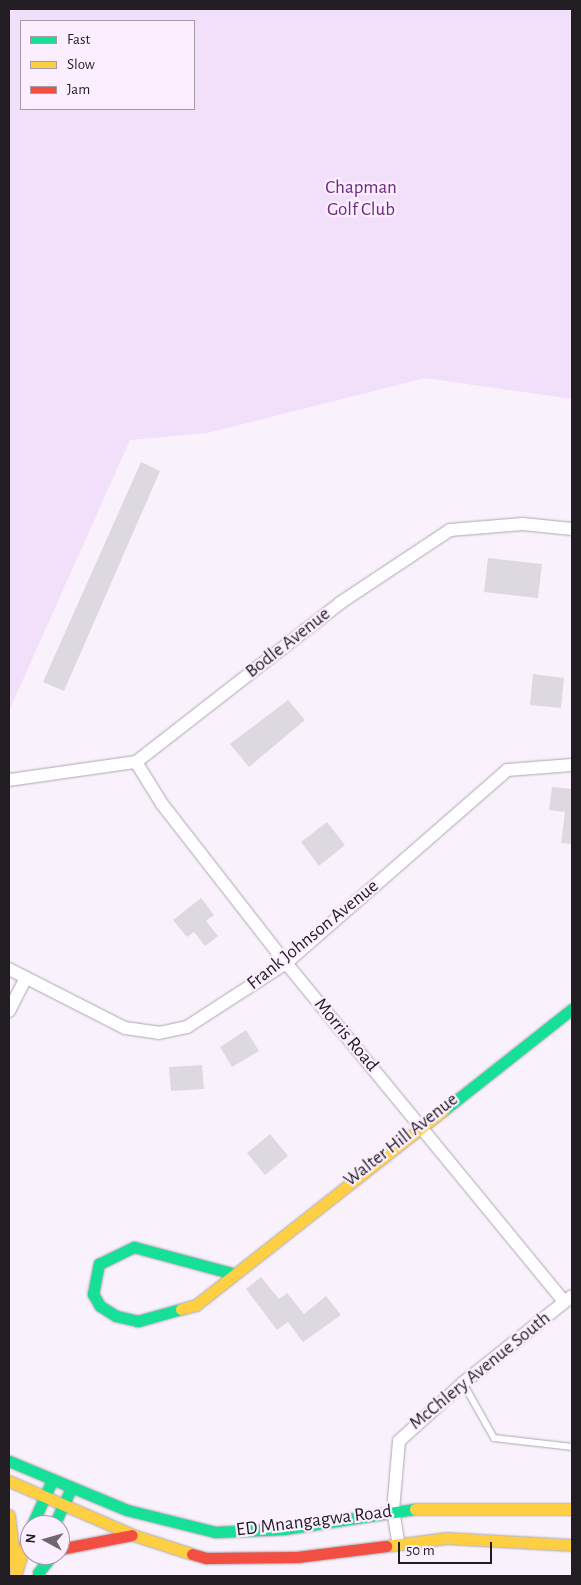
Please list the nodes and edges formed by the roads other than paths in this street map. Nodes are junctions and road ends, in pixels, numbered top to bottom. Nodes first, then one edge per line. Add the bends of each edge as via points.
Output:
1 (572, 529) edge
2 (136, 762) junction
3 (572, 766) edge
4 (9, 780) edge
5 (286, 963) junction
6 (9, 969) edge
7 (26, 978) junction
8 (572, 1009) edge
9 (9, 1011) edge
10 (420, 1125) junction
11 (232, 1273) junction
12 (568, 1299) edge
13 (463, 1383) junction
14 (572, 1447) edge
15 (9, 1461) edge
16 (52, 1480) junction
17 (9, 1481) edge
18 (72, 1488) junction
19 (44, 1498) junction
20 (64, 1506) junction
21 (572, 1509) edge
22 (393, 1511) junction
23 (9, 1515) edge
24 (36, 1515) edge
25 (59, 1515) edge
26 (133, 1535) junction
27 (398, 1541) junction
28 (572, 1544) edge
29 (70, 1547) edge
30 (20, 1562) edge
31 (16, 1575) edge

1 - 2 street, Bodle Avenue via 523,524 450,530 340,603
2 - 4 street, Bodle Avenue
2 - 5 street, Morris Road via 162,804
3 - 5 street, Frank Johnson Avenue via 508,770
5 - 7 street, Frank Johnson Avenue via 187,1028 159,1033 118,1025
5 - 10 street, Morris Road
6 - 7 street, Frank Johnson Avenue
7 - 9 street
8 - 10 main road, Walter Hill Avenue
10 - 11 main road, Walter Hill Avenue
10 - 12 street, Morris Road
11 - 11 main road, Walter Hill Avenue via 196,1305 138,1321 116,1316 100,1306 93,1294 99,1264 134,1247
12 - 13 street, McChlery Avenue South
13 - 14 lane via 494,1438
13 - 22 street, McChlery Avenue South via 399,1441
15 - 16 main road, ED Mnangagwa Road
16 - 18 main road, ED Mnangagwa Road
16 - 19 main road
17 - 19 main road, ED Mnangagwa Road
18 - 20 main road
18 - 22 main road, ED Mnangagwa Road via 127,1510 214,1532 284,1529
19 - 20 main road, ED Mnangagwa Road
19 - 24 main road
20 - 25 main road
20 - 26 main road, ED Mnangagwa Road
21 - 22 main road, ED Mnangagwa Road via 479,1504
22 - 27 street, McChlery Avenue South
23 - 31 main road
26 - 27 main road, ED Mnangagwa Road via 206,1558 244,1561
26 - 29 main road
27 - 28 main road, ED Mnangagwa Road via 446,1538
30 - 31 main road

